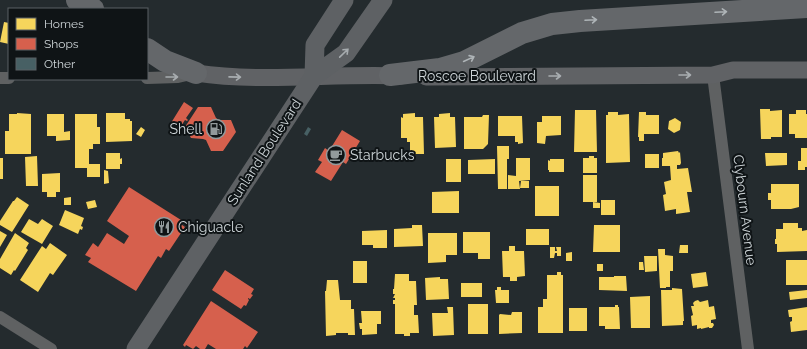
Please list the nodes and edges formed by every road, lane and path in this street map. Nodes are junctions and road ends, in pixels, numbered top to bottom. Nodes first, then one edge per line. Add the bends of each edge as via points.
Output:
1 (77, 0) edge
2 (344, 0) edge
3 (382, 0) edge
4 (807, 7) edge
5 (91, 8) edge
6 (148, 50) edge
7 (807, 70) edge
8 (196, 73) junction
9 (390, 75) junction
10 (713, 75) junction
11 (314, 76) junction
12 (148, 78) edge
13 (0, 317) edge
14 (51, 349) edge
15 (136, 349) edge
16 (748, 349) edge

1 - 5 highway
2 - 11 main road via 315,45
11 -> 3 main road, Sunland Boulevard via 346,53
9 -> 4 highway via 464,62 522,33 552,24
6 - 8 highway via 165,61
7 - 10 main road, Roscoe Boulevard via 733,70
8 -> 11 main road, Roscoe Boulevard via 224,77
12 -> 8 street, Roscoe Boulevard via 178,77
9 -> 10 main road, Roscoe Boulevard via 438,78
9 - 11 main road, Roscoe Boulevard
10 - 16 street, Clybourn Avenue
11 - 15 main road, Sunland Boulevard
13 - 14 street

